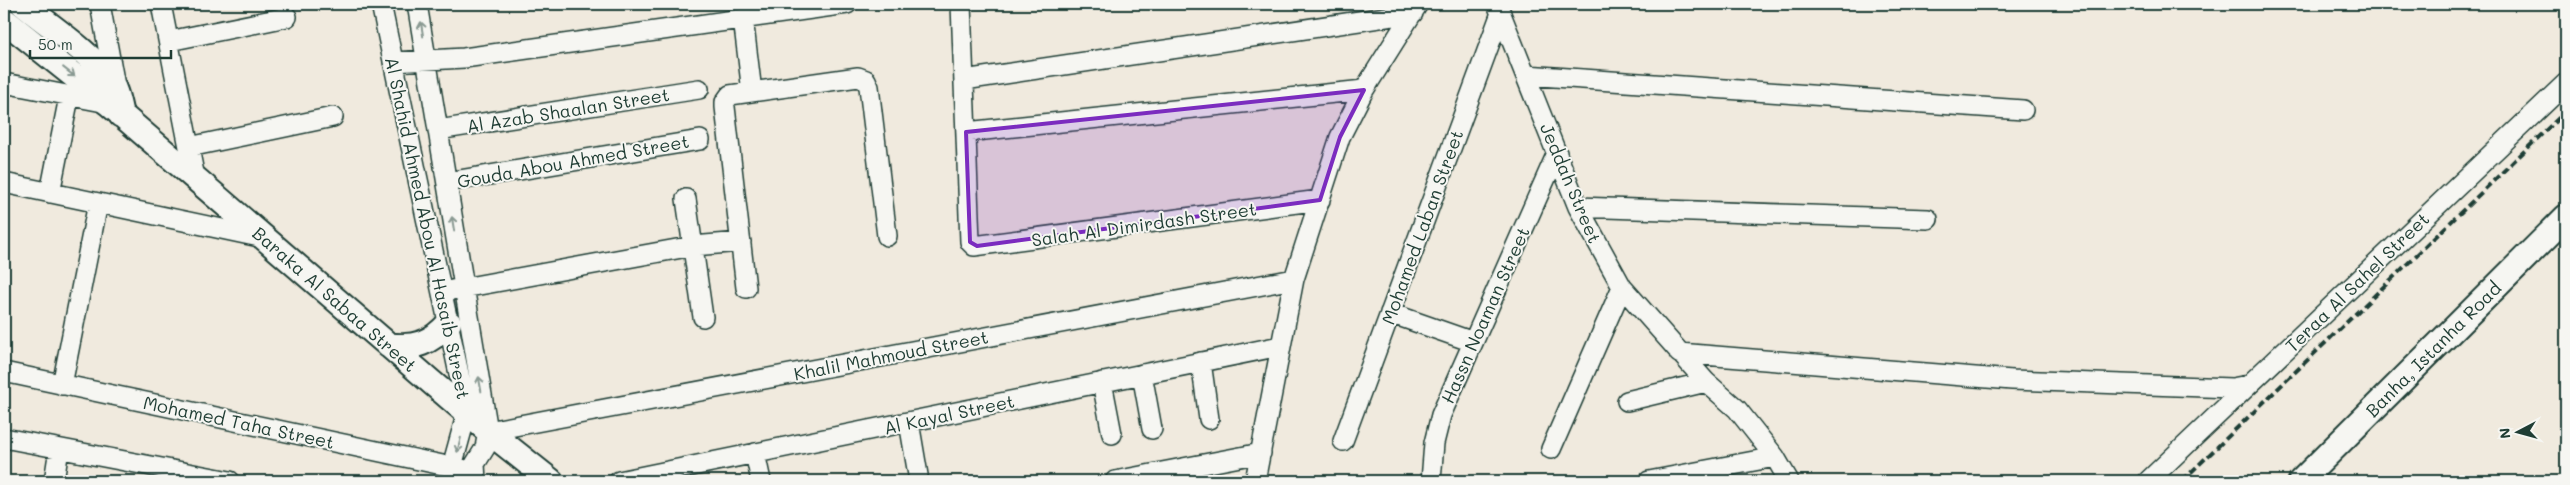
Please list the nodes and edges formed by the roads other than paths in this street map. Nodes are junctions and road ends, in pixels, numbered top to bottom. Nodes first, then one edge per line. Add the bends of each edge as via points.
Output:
1 (23, 4) edge
2 (100, 4) edge
3 (161, 4) edge
4 (380, 4) edge
5 (418, 4) edge
6 (847, 4) edge
7 (961, 4) edge
8 (1415, 8) edge
9 (1499, 8) edge
10 (287, 17) dead end
11 (743, 18) junction
12 (4, 20) edge
13 (168, 41) junction
14 (426, 60) junction
15 (393, 62) junction
16 (1526, 75) junction
17 (964, 80) junction
18 (2566, 82) edge
19 (4, 83) edge
20 (699, 89) dead end
21 (1364, 90) junction
22 (752, 92) junction
23 (69, 97) junction
24 (116, 105) junction
25 (2023, 110) dead end
26 (333, 117) dead end
27 (438, 130) junction
28 (966, 132) junction
29 (700, 140) dead end
30 (189, 146) junction
31 (1557, 153) junction
32 (196, 178) junction
33 (447, 182) junction
34 (4, 183) edge
35 (50, 193) junction
36 (686, 199) dead end
37 (1320, 200) junction
38 (98, 203) junction
39 (1578, 207) junction
40 (2566, 217) edge
41 (1928, 219) dead end
42 (887, 236) dead end
43 (265, 238) junction
44 (741, 242) junction
45 (693, 246) junction
46 (1294, 279) junction
47 (1622, 287) junction
48 (464, 288) junction
49 (746, 288) dead end
50 (440, 292) junction
51 (1390, 313) junction
52 (703, 317) dead end
53 (449, 323) junction
54 (1474, 342) junction
55 (388, 345) junction
56 (1280, 346) junction
57 (1679, 353) junction
58 (1201, 362) junction
59 (4, 372) edge
60 (1142, 374) junction
61 (1102, 382) junction
62 (1706, 382) junction
63 (62, 385) junction
64 (2248, 385) junction
65 (1627, 401) dead end
66 (467, 412) junction
67 (1209, 420) dead end
68 (909, 422) junction
69 (1152, 429) dead end
70 (488, 431) junction
71 (1112, 434) dead end
72 (4, 438) edge
73 (1343, 441) dead end
74 (59, 449) junction
75 (1550, 449) dead end
76 (755, 453) junction
77 (1261, 453) junction
78 (1774, 456) junction
79 (451, 474) edge
80 (918, 475) dead end
81 (475, 477) edge
82 (54, 481) edge
83 (230, 481) edge
84 (550, 481) edge
85 (619, 481) edge
86 (761, 481) edge
87 (1115, 481) edge
88 (1255, 481) edge
89 (1431, 481) edge
90 (1649, 481) edge
91 (1789, 481) edge
92 (2148, 481) edge
93 (2301, 481) edge

1 - 24 main road, Baraka Al Sabaa Street via 97,64 109,79
2 - 24 street
3 - 13 street
4 - 15 street, Al Shahid Ahmed Abou Al Hasaib Street
14 -> 5 street, Al Shahid Ahmed Abou Al Hasaib Street
6 - 11 street
7 - 17 street
8 - 17 street
8 - 21 street
9 - 16 street, Jeddah Street
9 - 51 street, Mohamed Laban Street
10 - 13 street
11 - 14 street via 464,58
11 - 22 street
12 -> 24 main road, Baraka Al Sabaa Street
13 - 30 street
14 - 15 street
14 - 27 street, Al Shahid Ahmed Abou Al Hasaib Street
15 - 50 street, Al Shahid Ahmed Abou Al Hasaib Street
16 - 25 street
16 - 31 street, Jeddah Street
17 - 28 street
18 - 64 street, Teraa Al Sahel Street
19 - 23 street
20 - 27 street, Al Azab Shaalan Street
21 - 28 street
21 - 37 street via 1340,137
22 - 42 street via 858,77 866,80
22 - 44 street via 730,95 725,102
23 - 24 street
23 - 35 street
24 - 32 main road, Baraka Al Sabaa Street
26 - 30 street
27 - 33 street, Al Shahid Ahmed Abou Al Hasaib Street
28 - 37 street, Salah Al Dimirdash Street via 970,242 977,246
29 - 33 street, Gouda Abou Ahmed Street
30 - 32 street
31 - 39 street, Jeddah Street
31 - 54 street, Hassn Noaman Street
32 - 43 main road, Baraka Al Sabaa Street
48 -> 33 street, Al Shahid Ahmed Abou Al Hasaib Street
34 - 35 street
35 - 38 street
36 - 45 street
37 - 46 street
38 - 43 street
38 - 63 street
39 - 41 street
39 - 47 street, Jeddah Street
40 - 93 main road, Banha, Istanha Road
43 - 55 main road, Baraka Al Sabaa Street
44 - 45 street
44 - 49 street
45 - 48 street
45 - 52 street
46 - 56 street
46 - 70 street, Khalil Mahmoud Street
47 - 57 street, Jeddah Street
47 - 75 street
48 - 50 street
70 -> 48 street, Al Shahid Ahmed Abou Al Hasaib Street
50 - 53 street, Al Shahid Ahmed Abou Al Hasaib Street
51 - 54 street
51 - 73 street, Mohamed Laban Street
53 - 55 main road via 422,345 405,348
53 - 66 street, Al Shahid Ahmed Abou Al Hasaib Street
54 - 89 street, Hassn Noaman Street via 1441,415 1434,443
55 - 66 main road, Baraka Al Sabaa Street
56 - 58 street, Al Kayal Street
56 - 77 street
57 - 62 street, Jeddah Street
57 - 64 street via 2012,380 2232,388
58 - 60 street, Al Kayal Street
58 - 67 street
59 - 63 street, Mohamed Taha Street
60 - 61 street, Al Kayal Street
60 - 69 street
61 - 68 street, Al Kayal Street
61 - 71 street
62 - 65 street
62 - 78 street, Jeddah Street via 1737,409
63 - 79 street, Mohamed Taha Street
64 - 92 street, Teraa Al Sahel Street
66 - 70 main road, Baraka Al Sabaa Street
66 -> 79 street, Al Shahid Ahmed Abou Al Hasaib Street
68 - 76 street, Al Kayal Street
68 - 80 street
70 - 81 street, Al Shahid Ahmed Abou Al Hasaib Street via 485,448 474,464
70 - 84 main road, Baraka Al Sabaa Street
72 - 74 street
74 - 82 street
74 - 83 street
76 - 85 street, Al Kayal Street
76 - 86 street
77 - 87 street
77 - 88 street
78 - 90 street
78 - 91 street, Jeddah Street
79 - 81 street, Mohamed Taha Street

